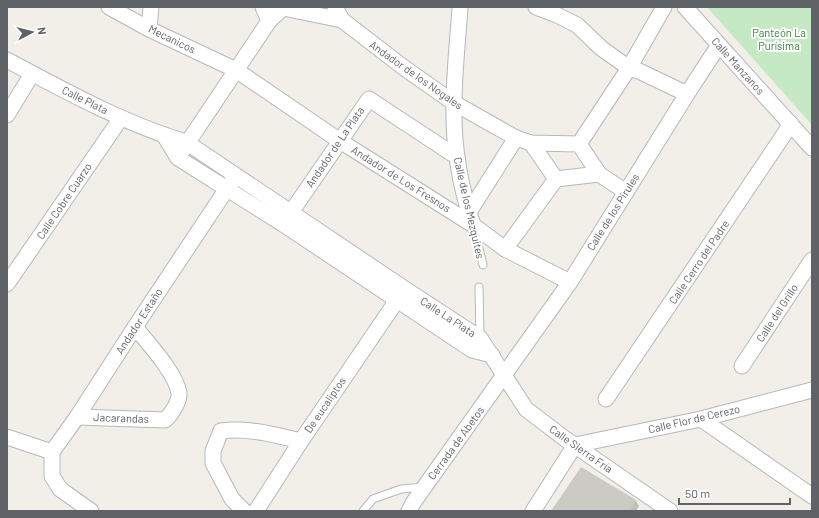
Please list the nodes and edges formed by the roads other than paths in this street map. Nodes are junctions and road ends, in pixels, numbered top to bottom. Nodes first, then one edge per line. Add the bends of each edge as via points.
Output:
1 (109, 7) edge
2 (151, 7) edge
3 (263, 7) edge
4 (460, 7) edge
5 (536, 7) edge
6 (664, 7) edge
7 (685, 7) edge
8 (284, 8) edge
9 (338, 13) edge
10 (269, 21) junction
11 (149, 29) junction
12 (719, 45) junction
13 (7, 60) edge
14 (629, 68) junction
15 (236, 70) junction
16 (32, 74) junction
17 (687, 94) junction
18 (454, 103) junction
19 (7, 115) edge
20 (121, 118) junction
21 (791, 124) junction
22 (164, 136) junction
23 (516, 138) junction
24 (340, 140) junction
25 (186, 142) junction
26 (531, 143) junction
27 (579, 144) junction
28 (812, 148) edge
29 (457, 157) junction
30 (178, 158) junction
31 (599, 174) junction
32 (236, 175) junction
33 (556, 179) junction
34 (227, 190) junction
35 (626, 192) junction
36 (287, 218) junction
37 (471, 218) junction
38 (505, 249) junction
39 (812, 260) edge
40 (483, 264) dead end
41 (570, 282) junction
42 (7, 284) edge
43 (479, 287) dead end
44 (401, 295) junction
45 (135, 327) junction
46 (480, 338) junction
47 (472, 350) junction
48 (492, 355) junction
49 (742, 366) dead end
50 (504, 376) junction
51 (812, 390) edge
52 (606, 399) dead end
53 (77, 417) junction
54 (701, 419) junction
55 (7, 437) edge
56 (301, 441) junction
57 (575, 445) junction
58 (52, 452) junction
59 (424, 487) junction
60 (812, 496) edge
61 (648, 505) edge
62 (91, 511) edge
63 (244, 511) edge
64 (256, 511) edge
65 (363, 511) edge
66 (410, 511) edge
67 (533, 511) edge
68 (670, 511) edge

1 - 11 street, Mecanicos
2 - 11 street
3 - 10 street
4 - 18 street, Calle de los Mezquites
5 - 14 street via 577,25 601,48
6 - 14 street
7 - 12 street, Calle Manzanos
8 - 9 street
8 - 10 street
9 - 18 street, Andador de los Nogales via 403,67
10 - 15 street
11 - 15 street, Mecanicos
12 - 17 street, Calle de los Pirules
12 - 21 street, Calle Manzanos
13 - 16 street, Calle Plata
14 - 17 street
14 - 27 street
15 - 24 street, Andador de Los Fresnos
15 - 25 street
16 - 19 street
16 - 20 street, Calle Plata
17 - 35 street, Calle de los Pirules
18 - 23 street, Andador de los Nogales
18 - 29 street, Calle de los Mezquites
20 - 22 street, Calle Plata
20 - 42 street, Calle Cobre Cuarzo
21 - 28 street, Calle Manzanos
21 - 52 street, Calle Cerro del Padre
22 - 25 street, Calle La Plata
22 - 30 street, Calle La Plata
23 - 26 street, Andador de los Nogales
23 - 37 street
24 - 29 street, Andador de La Plata via 369,99
24 - 36 street, Andador de La Plata
24 - 37 street, Andador de Los Fresnos
25 - 30 street
25 - 32 street, Calle La Plata
26 - 27 street, Andador de los Nogales
26 - 33 street
27 - 31 street
29 - 37 street, Calle de los Mezquites
30 - 34 street, Calle La Plata
31 - 33 street
31 - 35 street
32 - 34 street, Andador Estaño
32 - 36 street, Calle La Plata
33 - 38 street
34 - 36 street, Calle La Plata
34 - 45 street, Andador Estaño
35 - 41 street, Calle de los Pirules
36 - 44 street, Calle La Plata
37 - 38 street, Andador de Los Fresnos
37 - 40 lane, Calle de los Mezquites
38 - 41 street, Andador de Los Fresnos
39 - 49 street, Calle del Grillo
41 - 50 street, Calle de los Pirules
43 - 46 lane
44 - 46 street, Calle La Plata
44 - 47 street, Calle La Plata
44 - 56 street, De eucaliptos
45 - 53 street, Andador Estaño
45 - 53 street, Jacarandas via 160,357 177,386 180,395 171,415 165,420
46 - 47 street
46 - 48 street, Calle La Plata
47 - 48 street, Calle La Plata
48 - 50 street
50 - 57 street, Calle Sierra Fría via 526,409
50 - 59 street, Cerrada de Abetos
51 - 54 street, Calle Flor de Cerezo
53 - 58 street, Andador Estaño
54 - 57 street, Calle Flor de Cerezo
54 - 60 street
55 - 58 street
56 - 63 street via 265,432 229,429 221,431 213,451 213,463 232,499
56 - 64 street, De eucaliptos
57 - 61 street, Calle Sierra Fría
57 - 67 street
58 - 62 street via 52,476 60,489
59 - 65 lane via 400,489 373,499
59 - 66 street, Cerrada de Abetos
61 - 68 street, Calle Sierra Fría

